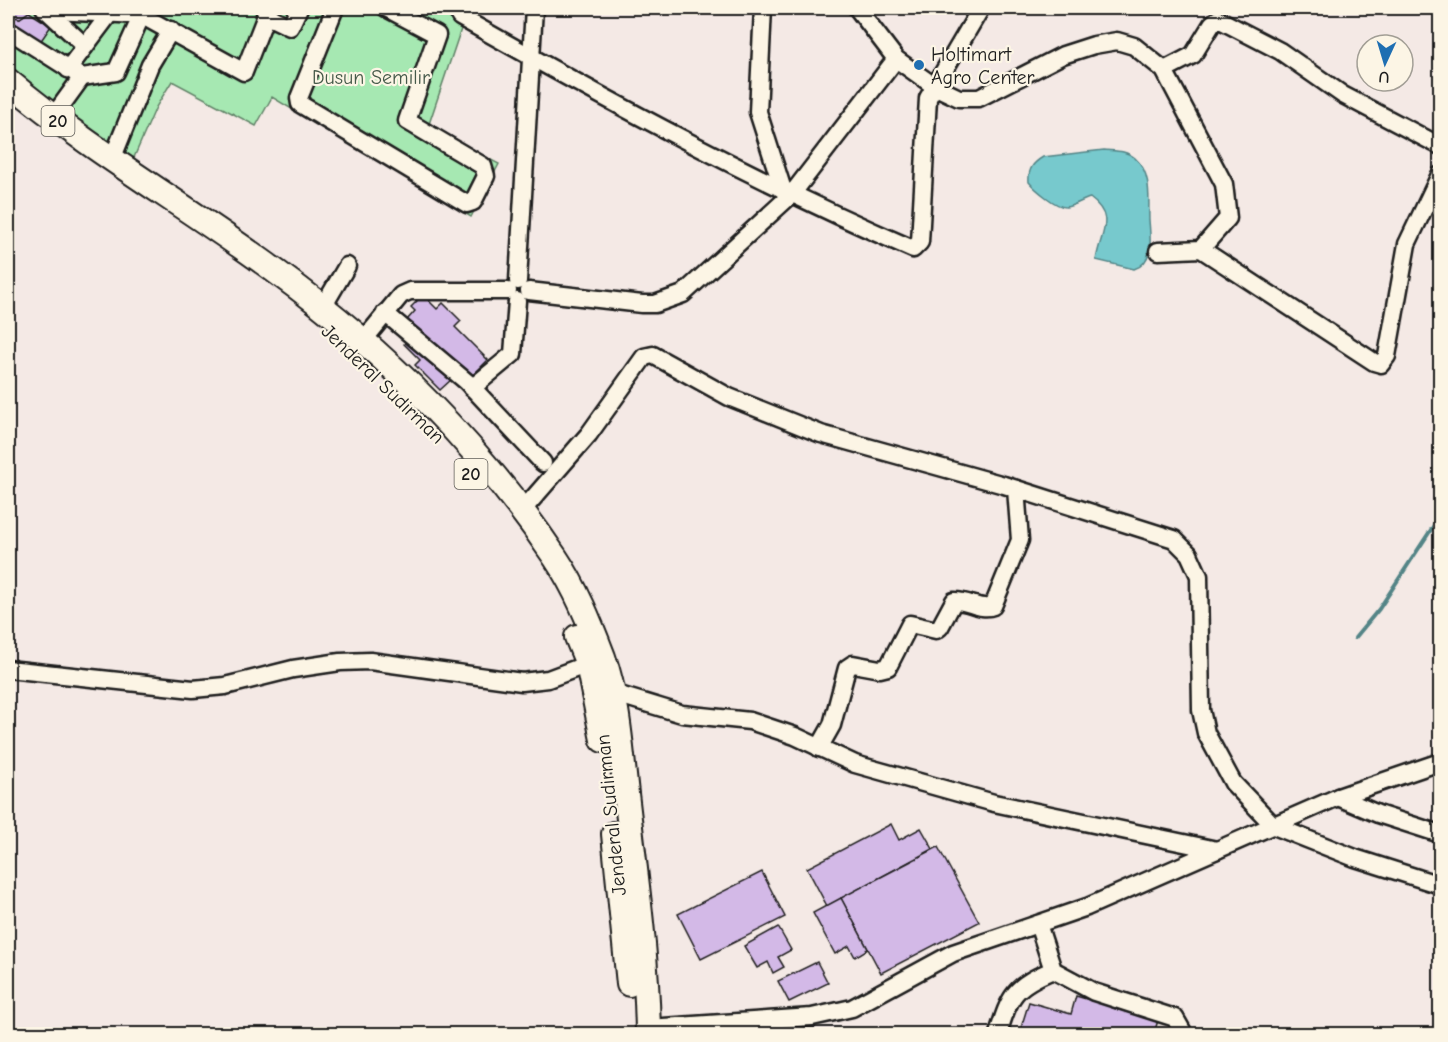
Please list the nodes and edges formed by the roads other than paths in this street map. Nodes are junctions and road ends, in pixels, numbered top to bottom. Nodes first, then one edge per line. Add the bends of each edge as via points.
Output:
1 (45, 8) edge
2 (299, 8) edge
3 (335, 8) edge
4 (386, 8) edge
5 (462, 8) edge
6 (534, 8) edge
7 (763, 8) edge
8 (857, 8) edge
9 (981, 8) edge
10 (112, 11) edge
11 (143, 11) edge
12 (267, 11) edge
13 (8, 30) edge
14 (171, 30) junction
15 (85, 46) junction
16 (531, 55) junction
17 (896, 59) junction
18 (1164, 70) junction
19 (75, 73) junction
20 (8, 81) edge
21 (934, 86) junction
22 (8, 100) edge
23 (53, 117) junction
24 (1440, 146) edge
25 (113, 157) junction
26 (1440, 175) edge
27 (788, 192) junction
28 (1201, 249) junction
29 (1158, 251) dead end
30 (347, 266) dead end
31 (518, 291) junction
32 (323, 307) junction
33 (385, 313) junction
34 (359, 347) junction
35 (472, 388) junction
36 (543, 463) dead end
37 (1016, 489) junction
38 (522, 512) junction
39 (588, 664) junction
40 (8, 669) edge
41 (614, 693) junction
42 (819, 747) junction
43 (1440, 762) edge
44 (1338, 797) junction
45 (1274, 826) junction
46 (1440, 834) edge
47 (1217, 850) junction
48 (1440, 885) edge
49 (1038, 924) junction
50 (1053, 970) junction
51 (643, 1032) edge
52 (998, 1035) edge
53 (1184, 1035) edge

1 - 10 street
1 - 15 street
2 - 12 street via 290,27
3 - 4 street via 299,98 300,105 467,204 473,202 486,176 483,166 407,121 437,35
5 - 16 street via 460,16
6 - 16 street
7 - 27 street via 758,112
8 - 17 street
9 - 21 street
10 - 11 street
10 - 15 street
11 - 14 street
11 - 19 street via 116,72
12 - 14 street via 244,72
13 - 19 street
14 - 25 street via 150,65
15 - 19 street
16 - 27 street via 618,106
16 - 31 street
17 - 21 street
17 - 27 street
18 - 21 street via 1134,46 1117,41 1063,55 979,98 959,98
18 - 24 street via 1193,55 1218,20 1280,51 1343,95
18 - 28 street via 1224,184 1228,218
19 - 23 street
20 - 23 highway, 20
21 - 27 street via 928,98 920,242 916,248
22 - 34 highway, Jenderal Sudirman / 20 via 67,147
23 - 25 highway, 20
25 - 32 highway, 20
26 - 28 street via 1407,244 1387,356 1381,364
27 - 31 street via 683,294 670,300 642,304
28 - 29 street
30 - 32 street
31 - 33 street via 416,290 401,295
31 - 35 street via 513,354
32 - 34 highway, 20
33 - 34 street
33 - 35 street
34 - 38 highway, 20 via 443,419
34 - 39 highway, Jenderal Sudirman / 20 via 515,528 567,611
35 - 36 street
37 - 38 street via 821,434 729,397 649,355 589,434
37 - 42 street via 1020,540 993,606 985,608 954,601 936,630 910,624 888,667 853,664 847,668 832,725
37 - 45 street via 1174,539 1189,554 1200,585 1199,690 1206,733 1233,783
38 - 41 highway, 20 via 557,559 582,605
39 - 40 street via 548,679 522,682 370,661 340,662 193,690
39 - 51 highway, Jenderal Sudirman / 20 via 599,710
41 - 42 street via 682,714 750,721
41 - 51 highway, 20 via 640,915
42 - 47 street via 855,764 994,803
43 - 44 street
44 - 45 street
44 - 46 street
45 - 47 street
45 - 48 street via 1355,858
47 - 49 street via 1087,907
49 - 50 street
49 - 51 street via 953,953 846,1010
50 - 52 street via 1029,980 1012,994
50 - 53 street via 1094,992 1175,1018

